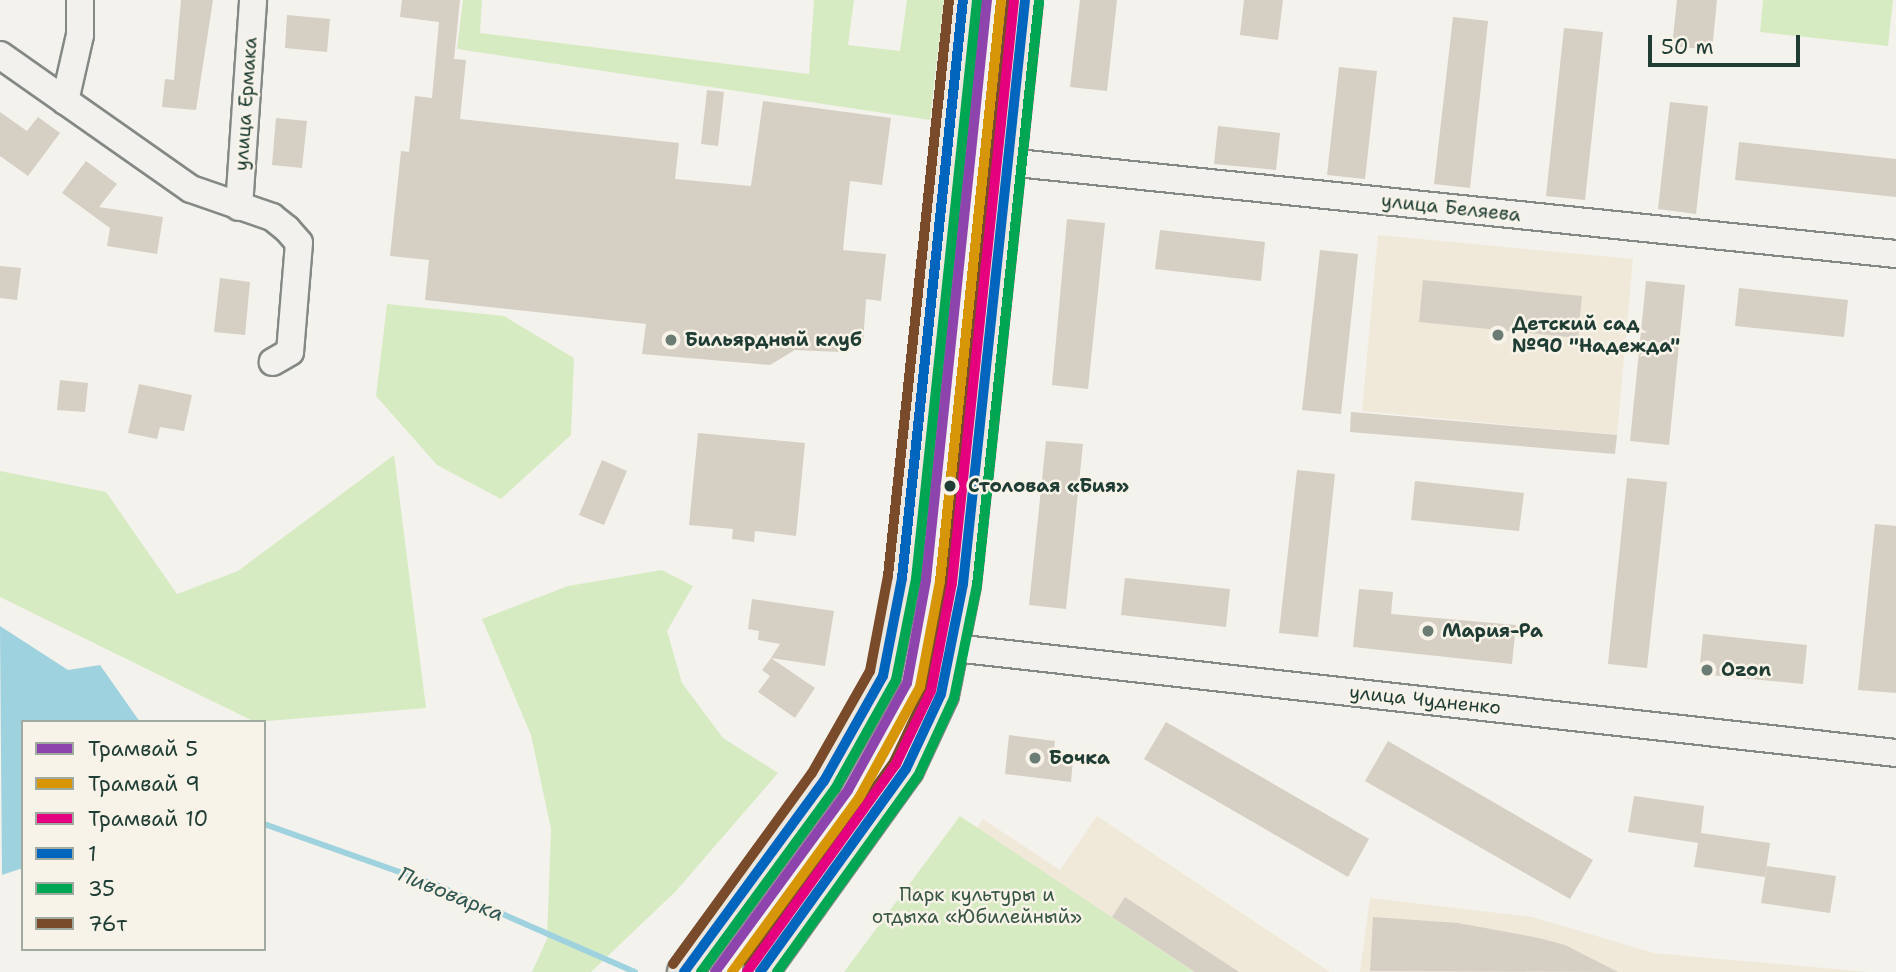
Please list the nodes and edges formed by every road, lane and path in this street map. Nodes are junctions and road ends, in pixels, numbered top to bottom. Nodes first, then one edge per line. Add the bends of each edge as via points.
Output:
1 (80, 0) edge
2 (253, 0) edge
3 (963, 0) edge
4 (1025, 0) edge
5 (0, 55) edge
6 (65, 101) junction
7 (1007, 162) junction
8 (239, 207) junction
9 (1896, 254) edge
10 (273, 362) dead end
11 (954, 648) junction
12 (1896, 753) edge
13 (684, 972) edge
14 (760, 972) edge

1 - 6 street via 80,35
2 - 8 street, улица Ермака
3 - 13 main road via 902,578 883,676 824,782
4 - 7 main road
5 - 6 street
6 - 8 street via 191,189
7 - 9 street, улица Беляева
7 - 11 main road
8 - 10 street via 272,217 299,243 290,352
11 - 12 street, улица Чудненко
11 - 14 main road via 929,728 906,769

